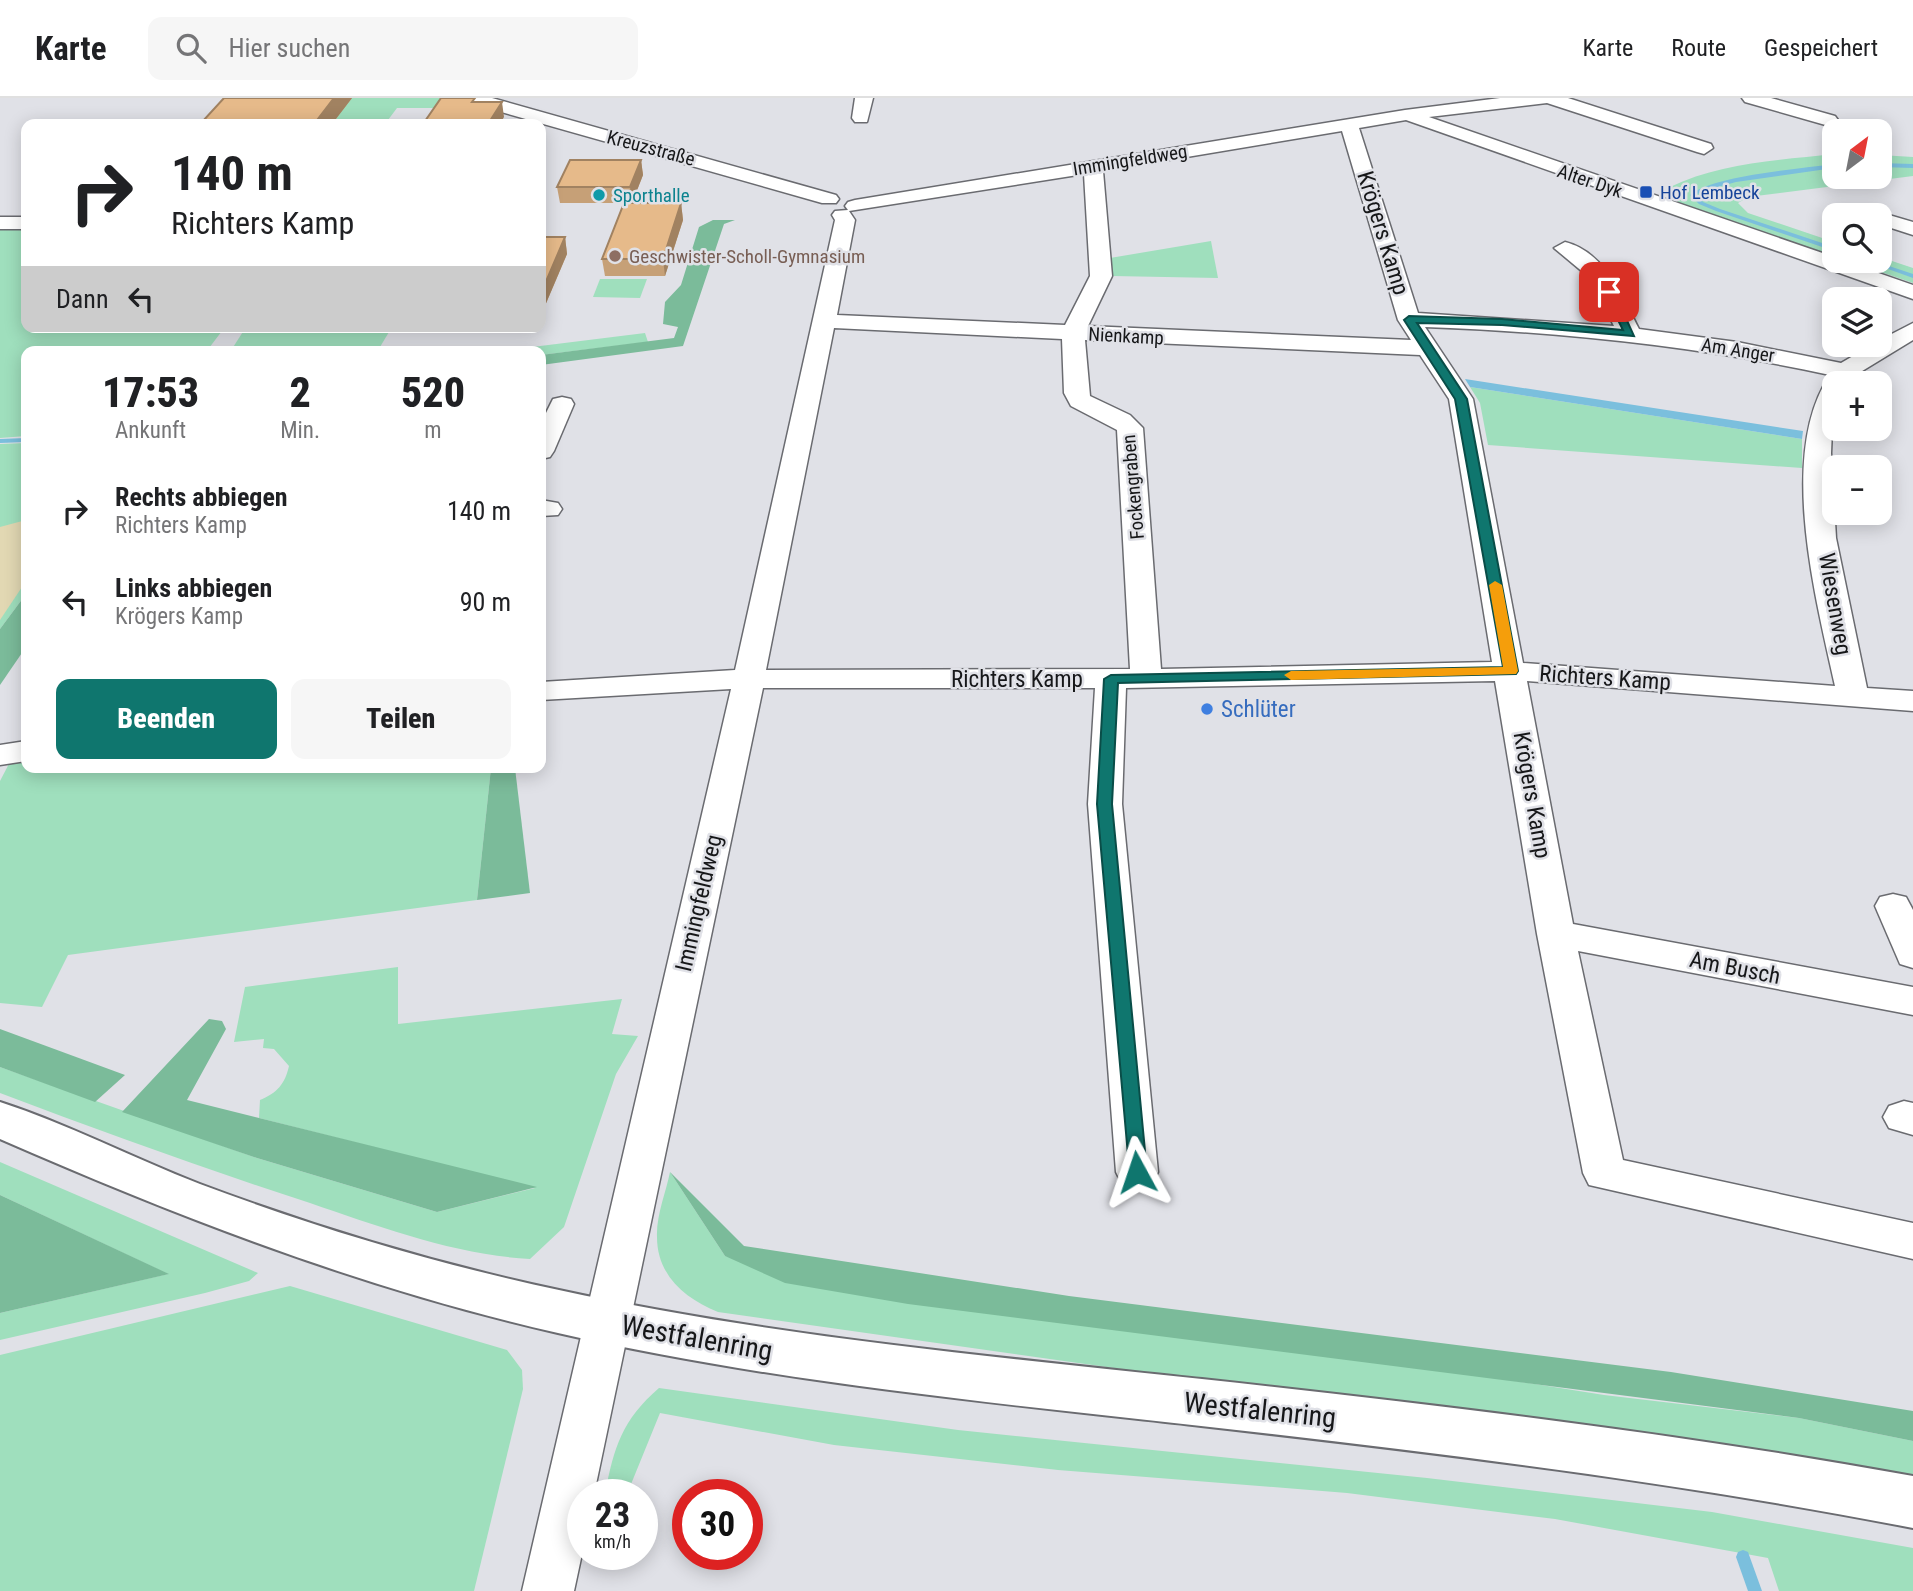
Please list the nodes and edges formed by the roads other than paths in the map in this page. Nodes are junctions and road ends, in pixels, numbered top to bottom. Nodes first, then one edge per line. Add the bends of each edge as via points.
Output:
1 (474, 98) edge
2 (864, 98) edge
3 (1544, 98) edge
4 (1550, 98) edge
5 (1751, 98) edge
6 (1401, 107) edge
7 (861, 118) dead end
8 (545, 119) edge
9 (546, 119) edge
10 (1825, 119) edge
11 (1349, 125) junction
12 (1704, 148) dead end
13 (1093, 166) junction
14 (842, 207) junction
15 (1892, 222) edge
16 (0, 223) edge
17 (21, 223) edge
18 (1913, 229) edge
19 (1565, 248) dead end
20 (1913, 292) edge
21 (1409, 320) junction
22 (824, 321) junction
23 (1913, 330) edge
24 (1073, 333) junction
25 (1630, 334) junction
26 (1429, 348) junction
27 (1854, 371) edge
28 (1822, 374) edge
29 (562, 404) dead end
30 (1822, 427) edge
31 (546, 440) edge
32 (1511, 671) junction
33 (748, 679) junction
34 (1128, 679) junction
35 (546, 691) edge
36 (1853, 695) junction
37 (1913, 701) edge
38 (21, 752) edge
39 (0, 755) edge
40 (1893, 906) dead end
41 (1556, 934) junction
42 (1913, 956) edge
43 (1913, 1001) edge
44 (0, 1120) edge
45 (1137, 1172) dead end
46 (1913, 1241) edge
47 (606, 1322) junction
48 (1913, 1502) edge
49 (548, 1591) edge

1 - 8 street, Kreuzstraße
2 - 7 street
3 - 6 street, Immingfeldweg
4 - 12 street
5 - 10 street
6 - 11 street, Immingfeldweg
6 - 20 street, Alter Dyk
9 - 14 street, Kreuzstraße
11 - 13 street, Immingfeldweg
11 - 21 street, Krögers Kamp
13 - 14 street, Immingfeldweg
13 - 24 street, Fockengraben via 1101,276
14 - 22 street, Immingfeldweg via 845,220
15 - 18 street
16 - 17 street
19 - 25 street via 1583,257 1601,275
21 - 25 street, Am Anger via 1502,322
21 - 26 street, Krögers Kamp
22 - 24 street, Nienkamp
22 - 33 street, Immingfeldweg
23 - 27 street
24 - 26 street, Nienkamp
24 - 34 street, Fockengraben via 1080,401 1130,428
25 - 28 street, Am Anger via 1778,356
26 - 32 street, Krögers Kamp via 1461,399
29 - 31 street
30 - 36 street, Wiesenweg via 1818,506
32 - 34 street, Richters Kamp
32 - 36 street, Richters Kamp
32 - 41 street, Krögers Kamp
33 - 34 street, Richters Kamp
33 - 35 street, Richters Kamp
33 - 47 street, Immingfeldweg
34 - 45 street, Fockengraben via 1105,804
36 - 37 street, Richters Kamp
38 - 39 street
40 - 42 street
41 - 43 street, Am Busch
41 - 46 street, Krögers Kamp via 1604,1173
44 - 47 street, Westfalenring via 208,1206 409,1272
47 - 48 street, Westfalenring via 755,1348 1014,1383 1423,1426 1631,1454
47 - 49 street, Immingfeldweg

